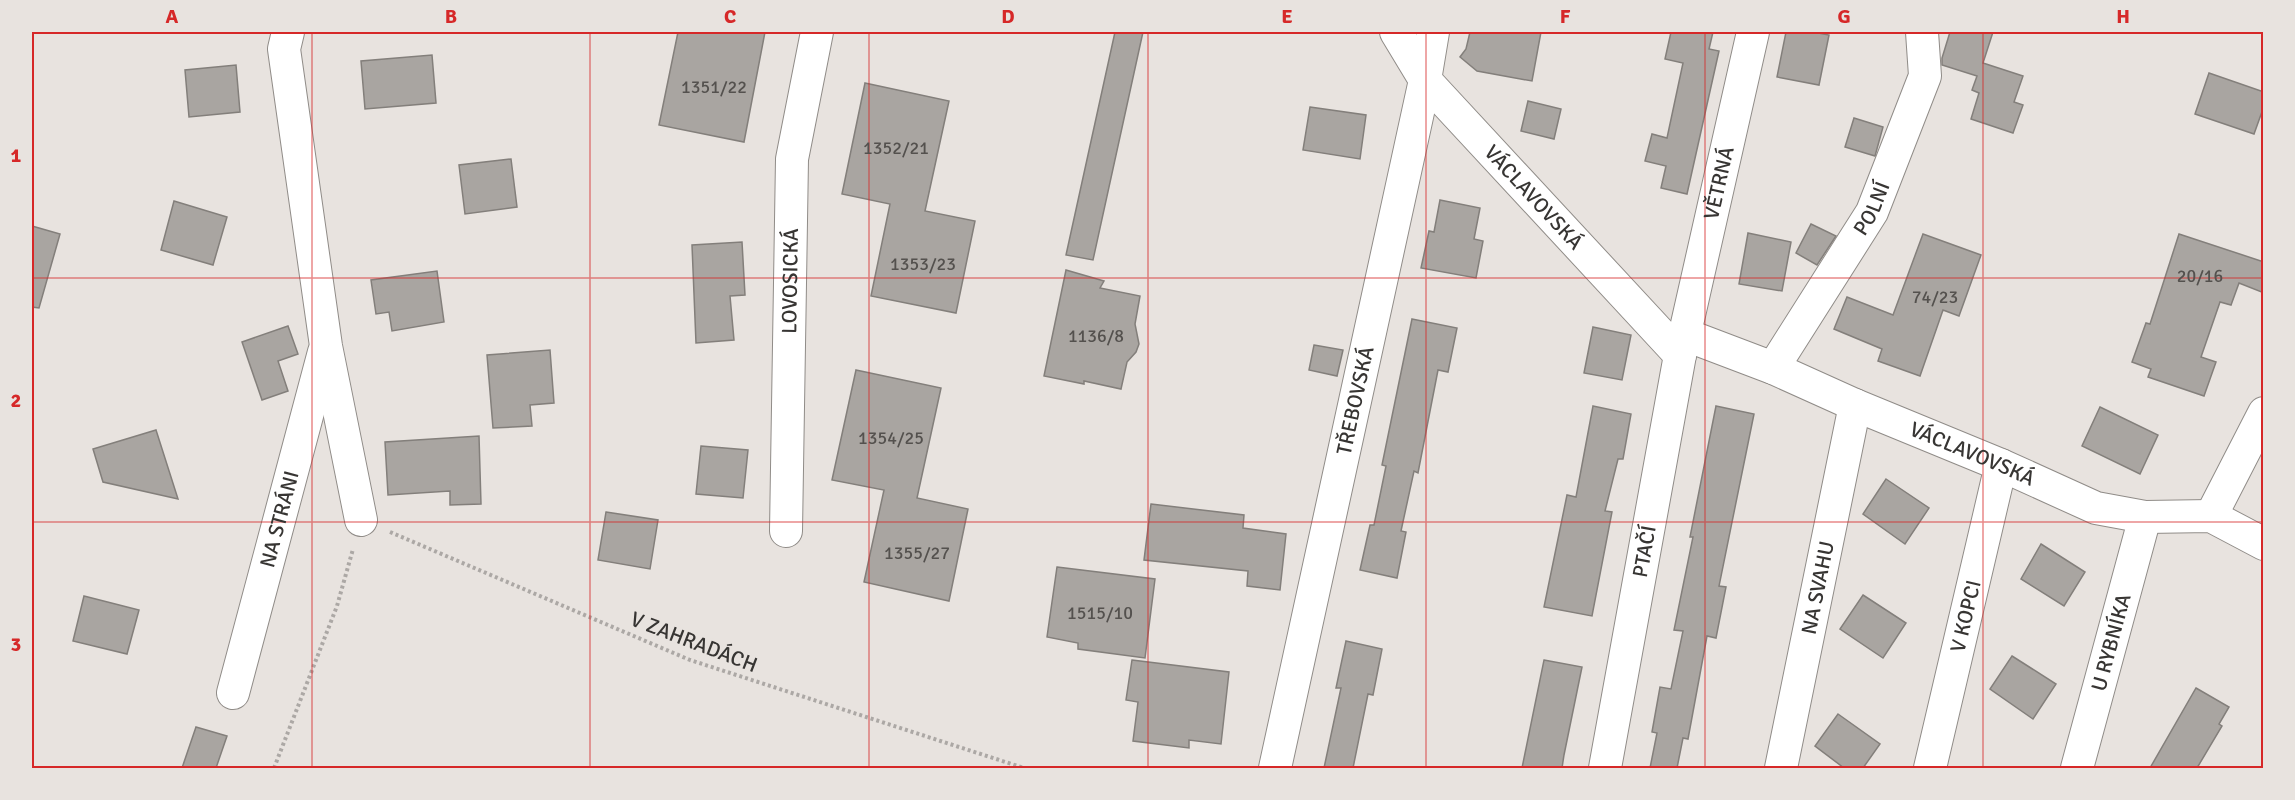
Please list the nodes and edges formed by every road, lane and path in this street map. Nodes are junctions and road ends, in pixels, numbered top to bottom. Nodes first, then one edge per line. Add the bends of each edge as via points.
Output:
1 (288, 32) edge
2 (818, 32) edge
3 (1396, 32) edge
4 (1433, 32) edge
5 (1753, 32) edge
6 (1922, 32) edge
7 (1425, 80) junction
8 (1683, 345) junction
9 (326, 346) junction
10 (1773, 368) junction
11 (1855, 405) junction
12 (2264, 413) edge
13 (2001, 465) junction
14 (2211, 516) junction
15 (2145, 517) junction
16 (362, 520) junction
17 (786, 531) dead end
18 (2264, 544) edge
19 (233, 693) dead end
20 (274, 768) edge
21 (1024, 768) edge
22 (1275, 768) edge
23 (1605, 768) edge
24 (1781, 768) edge
25 (1930, 768) edge
26 (2077, 768) edge

1 - 9 street, NA STRÁNI via 284,49
2 - 17 street, LOVOSICKÁ via 792,159
3 - 7 street, VÁCLAVOVSKÁ
4 - 7 street, TŘEBOVSKÁ
5 - 8 street, VĚTRNÁ
6 - 10 street, POLNÍ via 1925,76 1872,212
7 - 8 street, VÁCLAVOVSKÁ
7 - 22 street, TŘEBOVSKÁ
8 - 10 street, VÁCLAVOVSKÁ
8 - 23 street, PTAČÍ
9 - 16 street, NA STRÁNI
9 - 19 street, NA STRÁNI
10 - 11 street, VÁCLAVOVSKÁ
11 - 13 street, VÁCLAVOVSKÁ
11 - 24 street, NA SVAHU
12 - 14 street
13 - 15 street, VÁCLAVOVSKÁ via 2096,508
13 - 25 street, V KOPCI
14 - 15 street, VÁCLAVOVSKÁ
14 - 18 street, VÁCLAVOVSKÁ
15 - 26 street, U RYBNÍKA
16 - 20 path via 337,606
16 - 21 path, V ZAHRADÁCH via 690,660

